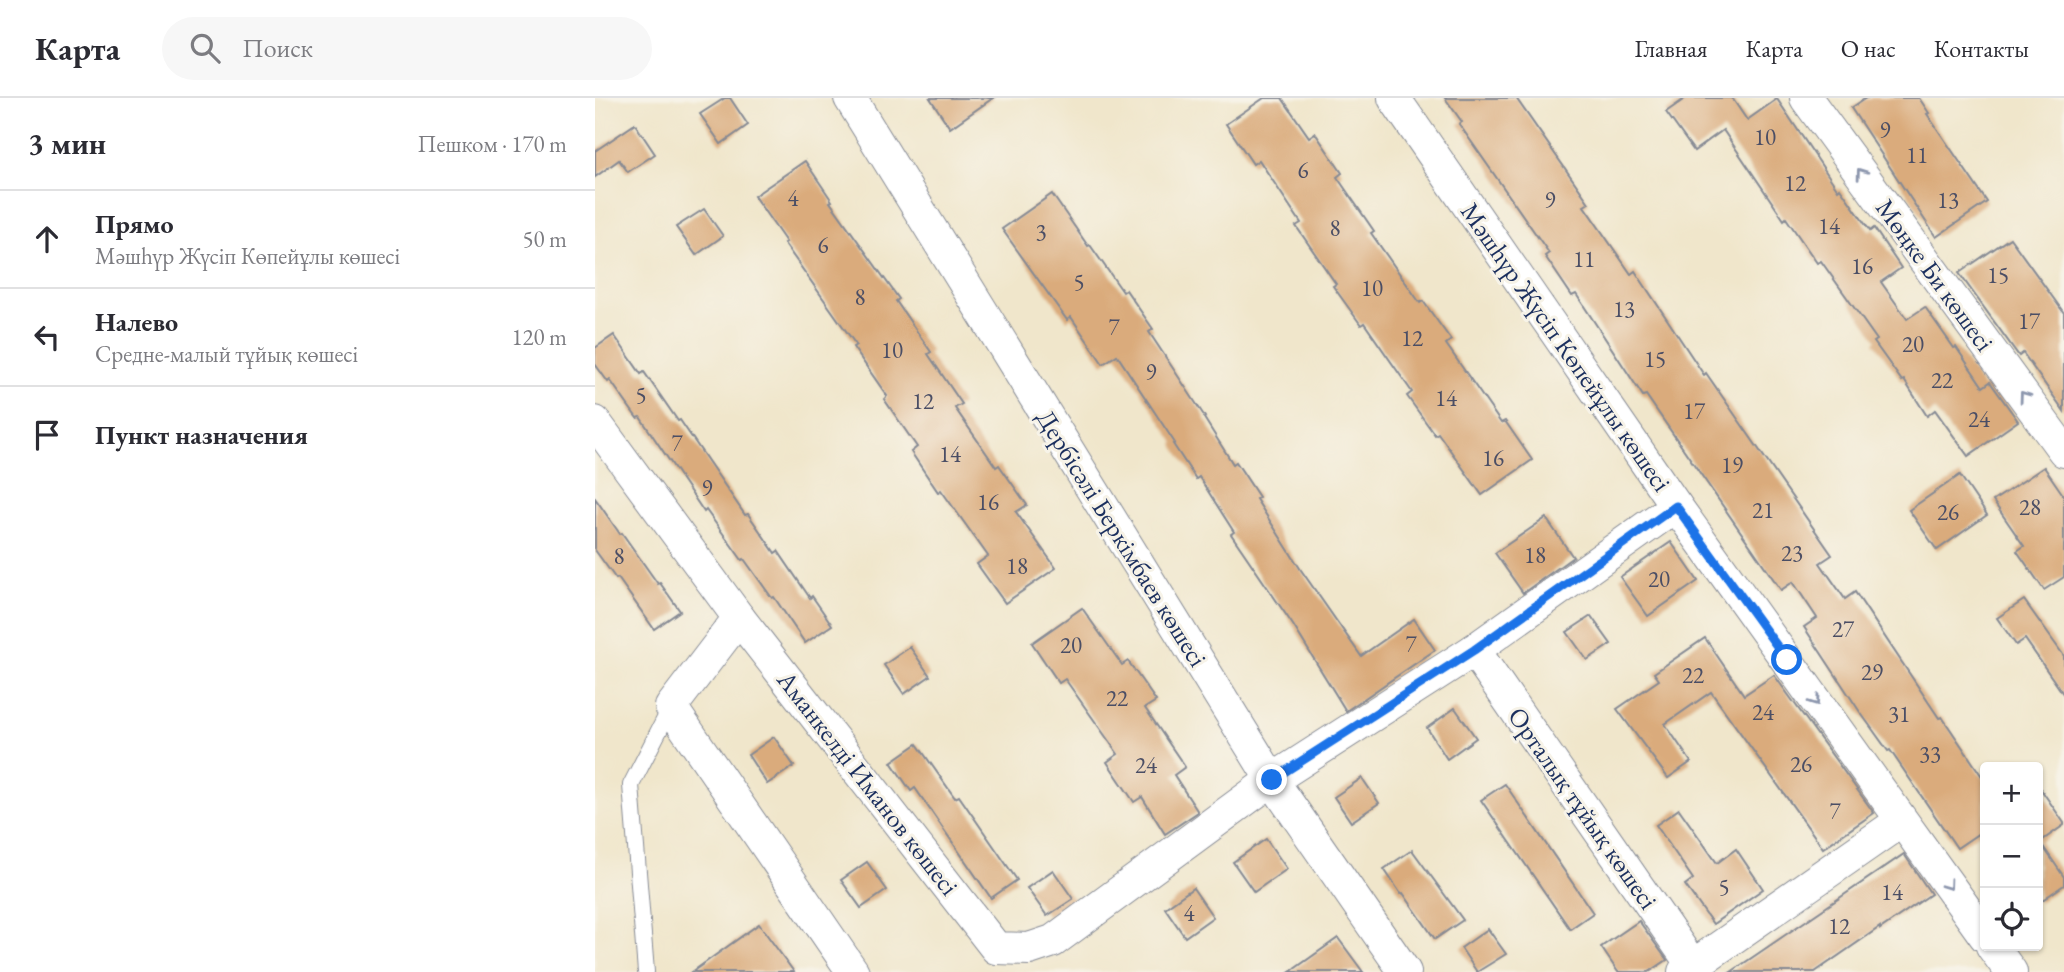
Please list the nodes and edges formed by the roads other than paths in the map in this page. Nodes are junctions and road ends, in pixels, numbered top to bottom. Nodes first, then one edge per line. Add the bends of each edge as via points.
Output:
1 (851, 98) edge
2 (1394, 98) edge
3 (1806, 98) edge
4 (596, 426) edge
5 (2064, 451) edge
6 (1676, 506) junction
7 (740, 618) junction
8 (1474, 650) junction
9 (671, 707) junction
10 (1272, 780) junction
11 (1901, 821) junction
12 (1980, 929) edge
13 (1996, 951) edge
14 (1688, 969) edge
15 (646, 972) edge
16 (853, 972) edge
17 (1405, 972) edge
18 (2011, 972) edge

1 - 10 street, Дербісәлі Беркімбаев көшесі
2 - 6 street, Мәшһүр Жүсіп Көпейұлы көшесі
5 -> 3 street, Мөңке Би көшесі
4 - 7 street, Аманкелді Иманов көшесі
6 - 8 street
6 -> 11 street, Мәшһүр Жүсіп Көпейұлы көшесі
7 - 9 street
7 - 10 street, Аманкелді Иманов көшесі via 996,948 1028,949 1053,942
8 - 10 street
8 - 14 street, Орталық тұйық көшесі
9 - 15 lane via 631,785
9 - 16 street
10 - 17 street, Дербісәлі Беркімбаев көшесі
11 -> 12 street, Мәшһүр Жүсіп Көпейұлы көшесі
11 - 14 street
13 - 18 street

